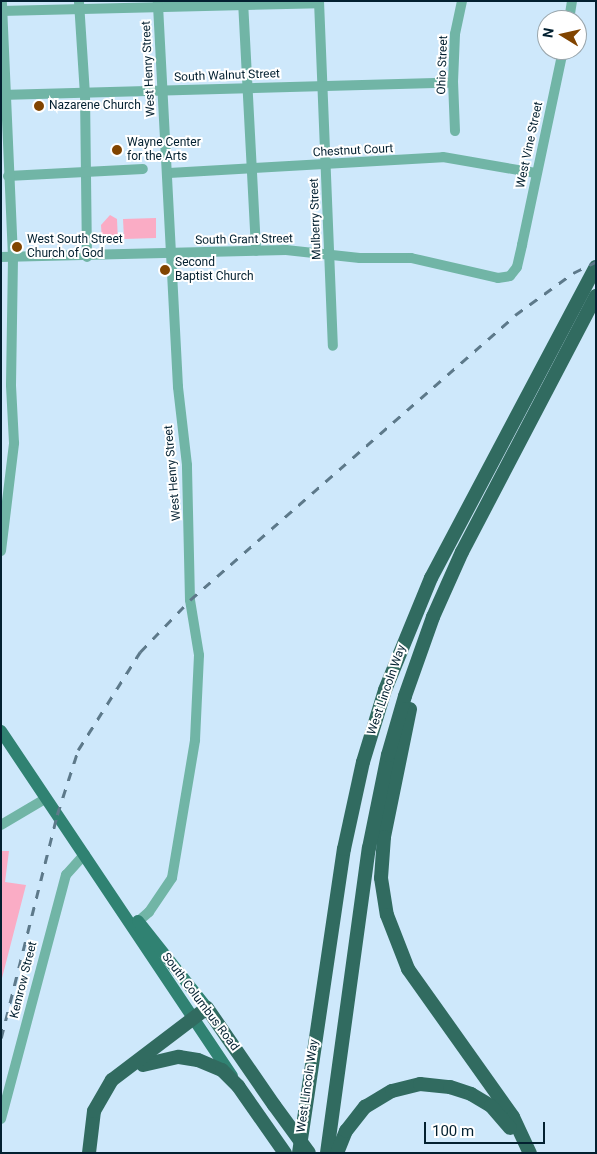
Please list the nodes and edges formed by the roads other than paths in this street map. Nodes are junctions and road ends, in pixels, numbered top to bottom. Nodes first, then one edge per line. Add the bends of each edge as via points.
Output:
1 (462, 1) edge
2 (319, 2) edge
3 (243, 3) edge
4 (79, 4) edge
5 (158, 5) edge
6 (2, 8) edge
7 (561, 60) edge
8 (453, 82) junction
9 (323, 86) junction
10 (247, 87) junction
11 (162, 90) junction
12 (85, 94) junction
13 (4, 95) edge
14 (455, 131) dead end
15 (326, 165) junction
16 (143, 169) dead end
17 (252, 169) junction
18 (87, 172) junction
19 (169, 173) junction
20 (536, 173) junction
21 (8, 176) junction
22 (522, 245) joint
23 (256, 251) junction
24 (172, 254) junction
25 (329, 255) junction
26 (13, 257) junction
27 (87, 257) junction
28 (1, 258) edge
29 (596, 267) edge
30 (596, 296) edge
31 (334, 346) dead end
32 (1, 551) edge
33 (462, 552) junction
34 (1, 731) edge
35 (45, 799) junction
36 (1, 825) edge
37 (85, 854) junction
38 (136, 924) junction
39 (328, 945) junction
40 (209, 1011) junction
41 (196, 1022) junction
42 (143, 1065) junction
43 (238, 1086) junction
44 (1, 1119) edge
45 (89, 1153) edge
46 (97, 1153) edge
47 (285, 1153) edge
48 (292, 1153) edge
49 (299, 1153) edge
50 (309, 1153) edge
51 (327, 1153) edge
52 (337, 1153) edge
53 (522, 1153) edge
54 (530, 1153) edge

1 - 8 street, Ohio Street
2 - 3 street
2 - 9 street, Mulberry Street
3 - 5 street
3 - 10 street
4 - 5 street
4 - 6 street
4 - 12 street
5 - 11 street, West Henry Street
6 - 13 street
7 - 20 street, West Vine Street
8 - 9 street, South Walnut Street
8 - 14 street, Ohio Street
9 - 10 street, South Walnut Street
9 - 15 street, Mulberry Street
10 - 11 street, South Walnut Street
10 - 17 street
11 - 12 street, South Walnut Street
11 - 19 street, West Henry Street
12 - 13 street, South Walnut Street
12 - 18 street
13 - 21 street
15 - 17 street, Chestnut Court
15 - 20 street, Chestnut Court via 443,157
15 - 25 street, Mulberry Street
16 - 18 street
17 - 19 street, Chestnut Court
17 - 23 street
18 - 21 street
18 - 27 street
19 - 24 street, West Henry Street
20 - 22 street, West Vine Street
21 - 26 street
22 - 25 street, South Grant Street via 517,267 510,276 498,278 412,258
23 - 24 street, South Grant Street
23 - 25 street, South Grant Street via 286,250
24 - 27 street, South Grant Street
24 - 38 street, West Henry Street via 178,387 187,473 190,600 198,639 196,740 172,878
25 - 31 street, Mulberry Street
26 - 27 street, South Grant Street
26 - 28 street, South Grant Street
26 - 32 street via 11,385 14,443
29 - 39 highway, West Lincoln Way via 448,544 404,639 363,762
30 - 33 highway, West Lincoln Way
33 - 51 highway, West Lincoln Way via 417,660 382,780 356,928
33 - 54 highway via 422,664 401,746 384,837 382,895 392,935 408,969 513,1117
34 - 35 main road, South Columbus Road
35 - 36 street
35 - 37 main road, South Columbus Road
37 - 38 main road, South Columbus Road
37 - 44 street, Kemrow Street via 66,875
38 - 40 main road, South Columbus Road
38 - 41 main road, South Columbus Road
39 - 48 highway via 317,979
39 - 49 highway, West Lincoln Way
40 - 41 highway
40 - 50 highway, South Columbus Road, bridge
41 - 42 highway
41 - 43 main road, South Columbus Road
41 - 45 highway via 119,1074 107,1087 91,1120
42 - 43 highway via 168,1058 198,1060 222,1070
42 - 46 highway via 121,1083 108,1101 98,1124
43 - 47 highway, South Columbus Road
52 - 53 highway via 346,1131 366,1108 392,1092 420,1084 450,1087 482,1099 505,1122

